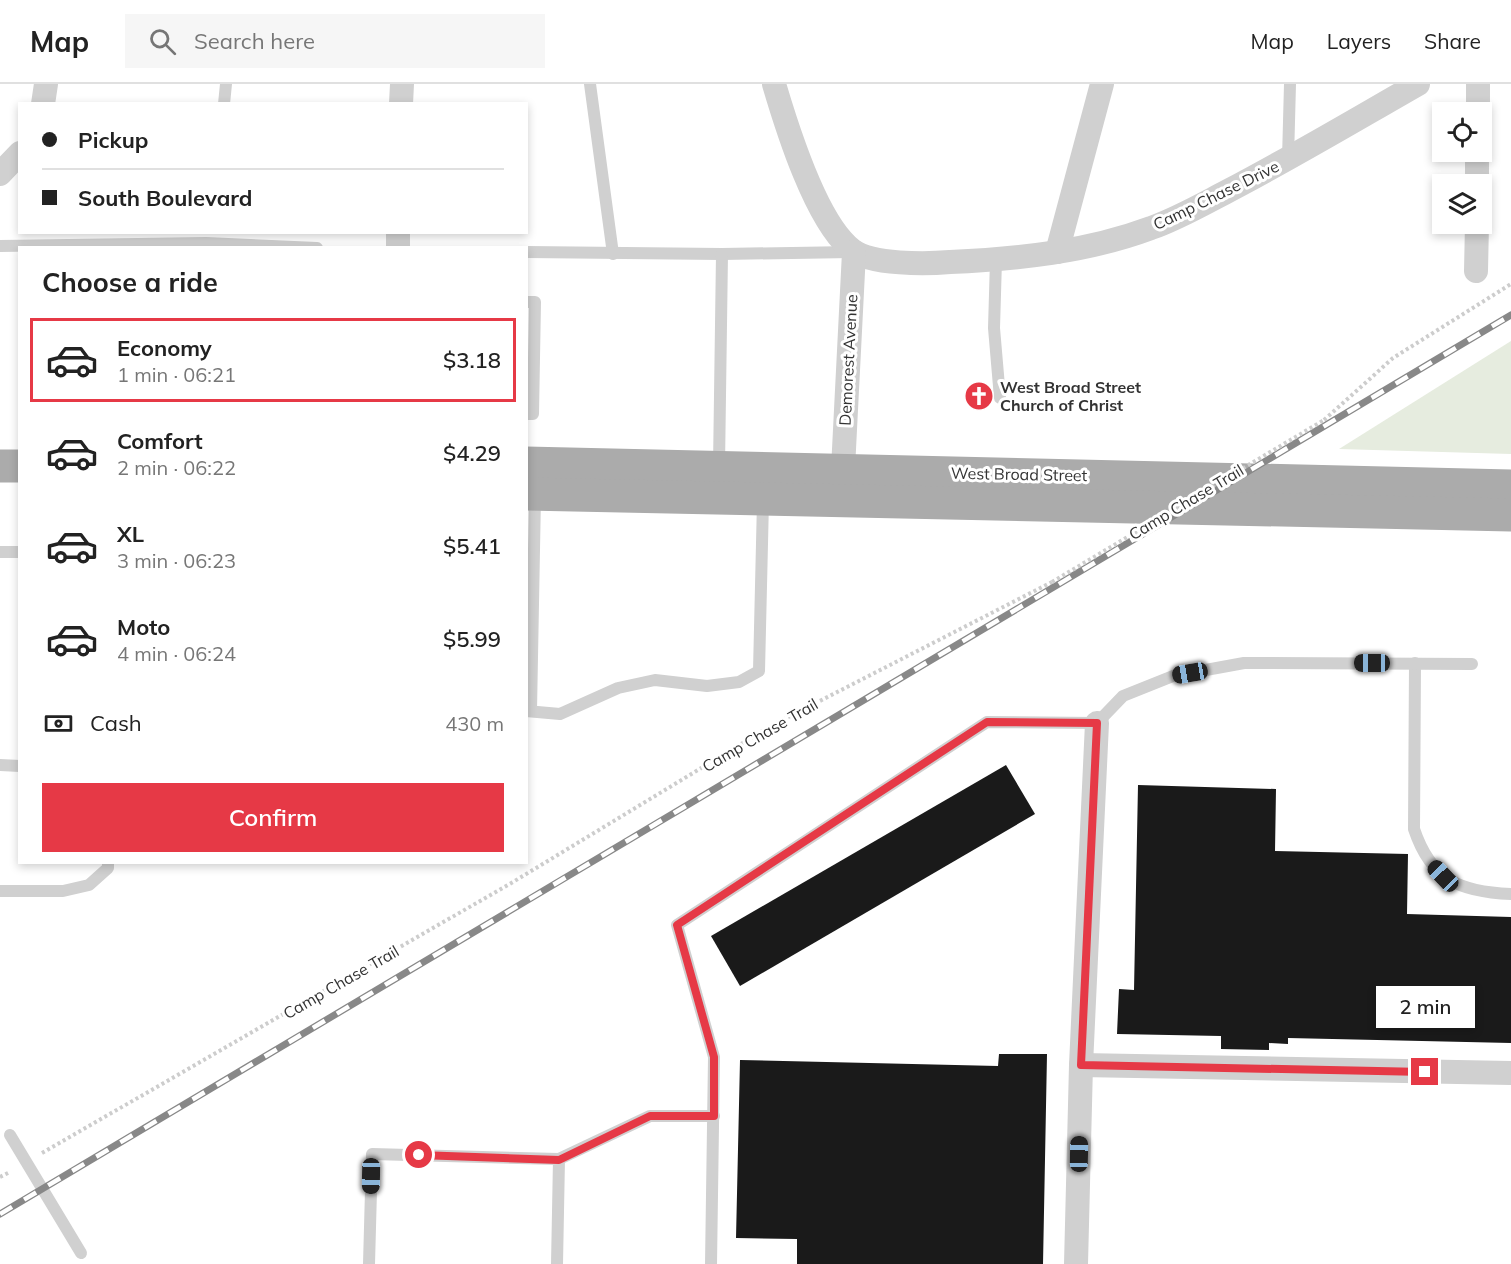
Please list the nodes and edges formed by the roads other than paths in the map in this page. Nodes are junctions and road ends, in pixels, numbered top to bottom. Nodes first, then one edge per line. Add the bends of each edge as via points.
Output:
1 (46, 84) edge
2 (226, 84) edge
3 (402, 84) edge
4 (590, 84) edge
5 (774, 84) edge
6 (1102, 84) edge
7 (1290, 84) edge
8 (1418, 84) edge
9 (1478, 84) edge
10 (43, 102) edge
11 (224, 102) edge
12 (401, 102) edge
13 (1478, 102) edge
14 (18, 155) edge
15 (1288, 159) junction
16 (0, 174) edge
17 (1477, 234) edge
18 (207, 238) edge
19 (0, 246) edge
20 (18, 246) edge
21 (159, 246) edge
22 (295, 246) edge
23 (528, 252) edge
24 (854, 252) junction
25 (1057, 252) junction
26 (614, 254) junction
27 (722, 254) junction
28 (996, 260) junction
29 (1476, 271) dead end
30 (528, 302) edge
31 (1000, 398) dead end
32 (528, 414) edge
33 (528, 463) edge
34 (0, 466) edge
35 (18, 466) edge
36 (719, 466) junction
37 (843, 469) junction
38 (1511, 486) edge
39 (531, 494) edge
40 (763, 500) junction
41 (1511, 515) edge
42 (0, 552) edge
43 (18, 552) edge
44 (1415, 663) junction
45 (1472, 664) dead end
46 (529, 711) edge
47 (1097, 723) junction
48 (0, 765) edge
49 (18, 766) edge
50 (108, 864) edge
51 (0, 891) edge
52 (1511, 894) edge
53 (1081, 1065) junction
54 (1511, 1073) edge
55 (714, 1116) junction
56 (10, 1135) dead end
57 (559, 1160) junction
58 (81, 1253) dead end
59 (369, 1264) edge
60 (557, 1264) edge
61 (711, 1264) edge
62 (1076, 1264) edge

1 - 10 street
2 - 11 lane
3 - 12 street
4 - 26 lane
5 - 24 street via 819,206
6 - 25 street
7 - 15 lane
8 - 15 street, Camp Chase Drive
9 - 13 street
14 - 16 street
15 - 25 street, Camp Chase Drive via 1151,228
17 - 29 street
18 - 21 lane
18 - 22 lane
19 - 20 lane
23 - 26 lane
24 - 27 lane
24 - 28 street, Camp Chase Drive via 880,260 933,263
24 - 37 street, Demorest Avenue
25 - 28 street, Camp Chase Drive
26 - 27 lane
27 - 36 lane
28 - 31 lane via 994,328
30 - 32 lane via 535,302 533,414
33 - 36 main road, West Broad Street
34 - 35 main road
36 - 37 main road, West Broad Street
37 - 38 main road, West Broad Street
39 - 40 main road, West Broad Street
39 - 46 lane
40 - 41 main road, West Broad Street
40 - 46 lane via 759,671 739,682 706,686 655,680 618,688 560,714
42 - 43 lane
44 - 45 lane
44 - 47 lane via 1244,663 1173,676 1123,696
44 - 52 lane via 1414,829 1421,848 1443,876 1462,888
47 - 53 street
47 - 55 lane via 987,722 677,925 714,1057
48 - 49 lane
50 - 51 lane via 89,885 63,891
53 - 54 street
53 - 62 street
55 - 57 lane via 650,1116
55 - 61 lane
56 - 58 lane
57 - 59 lane via 372,1154
57 - 60 lane

